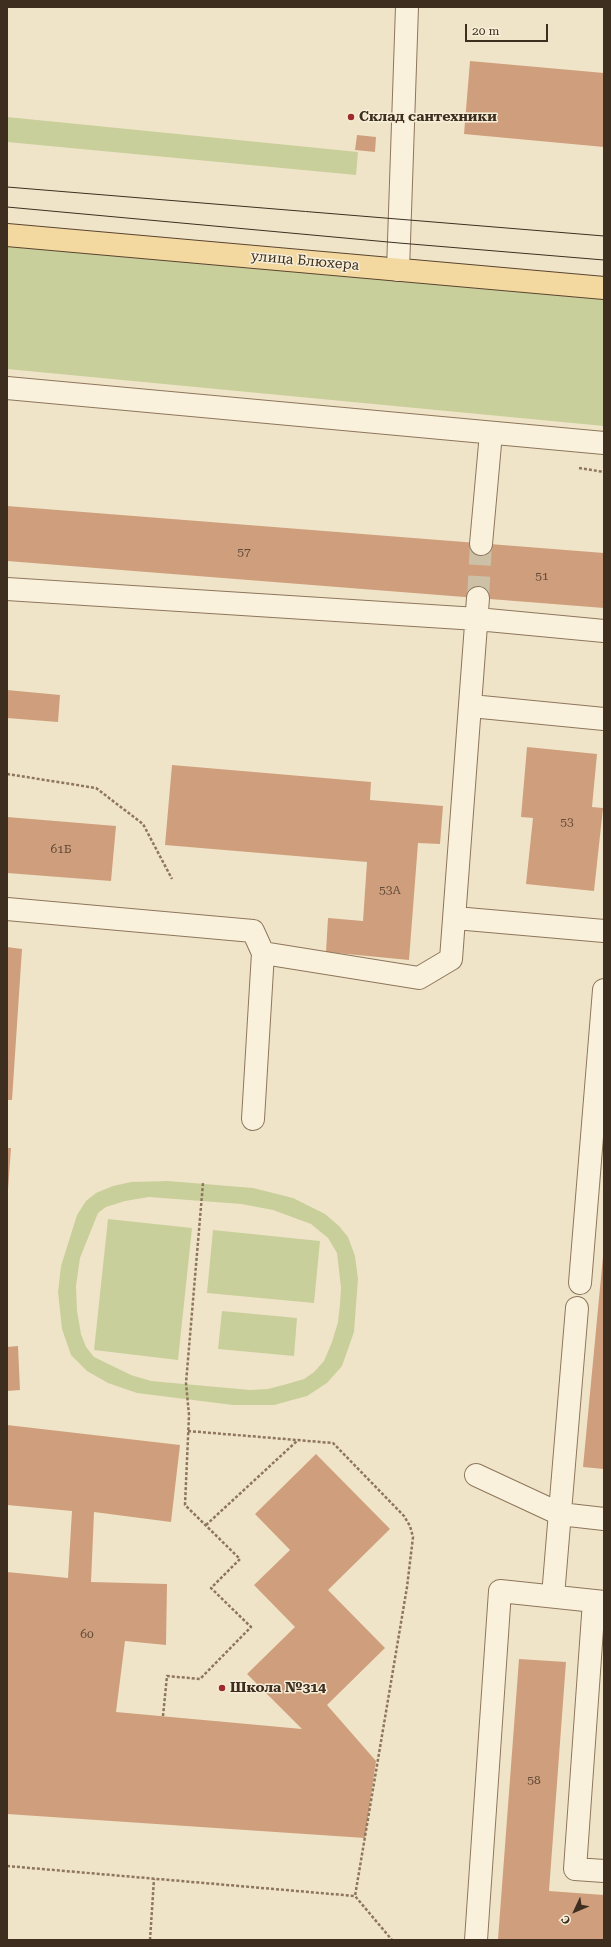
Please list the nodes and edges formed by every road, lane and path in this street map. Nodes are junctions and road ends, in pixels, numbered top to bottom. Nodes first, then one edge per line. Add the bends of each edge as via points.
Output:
1 (407, 7) edge
2 (7, 235) edge
3 (398, 270) junction
4 (604, 288) edge
5 (7, 388) edge
6 (491, 433) junction
7 (604, 443) edge
8 (482, 544) tunnel mouth
9 (7, 589) edge
10 (478, 609) junction
11 (604, 631) edge
12 (471, 706) junction
13 (604, 719) edge
14 (7, 774) edge
15 (172, 879) dead end
16 (7, 909) edge
17 (454, 918) junction
18 (604, 931) edge
19 (263, 953) junction
20 (604, 990) edge
21 (253, 1119) dead end
22 (203, 1183) dead end
23 (580, 1283) dead end
24 (577, 1308) dead end
25 (188, 1431) junction
26 (299, 1440) junction
27 (476, 1474) dead end
28 (560, 1514) junction
29 (604, 1519) edge
30 (206, 1525) junction
31 (553, 1596) junction
32 (599, 1601) edge
33 (163, 1716) dead end
34 (7, 1866) edge
35 (604, 1871) edge
36 (154, 1878) junction
37 (356, 1896) junction
38 (150, 1940) edge
39 (392, 1940) edge
40 (476, 1940) edge

1 - 3 lane
2 - 3 main road, улица Блюхера
3 - 4 main road, улица Блюхера
5 - 6 lane
6 - 7 lane
6 - 8 lane
9 - 10 lane
10 - 11 lane
10 - 12 lane
12 - 13 lane
12 - 17 lane
14 - 15 path via 96,788 143,824
16 - 19 lane via 253,931
17 - 18 lane
17 - 19 lane via 451,959 418,978
19 - 21 lane
20 - 23 lane
22 - 25 path via 186,1383
24 - 28 lane
25 - 26 path
25 - 30 path via 185,1505
26 - 30 path
26 - 37 path via 333,1443 404,1516 413,1537
27 - 28 lane
28 - 29 lane
28 - 31 lane
30 - 33 path via 240,1559 211,1588 251,1627 200,1679 167,1676
31 - 32 lane
31 - 40 lane via 500,1591
32 - 35 lane via 575,1869
34 - 36 path
36 - 37 path
36 - 38 path
37 - 39 path

